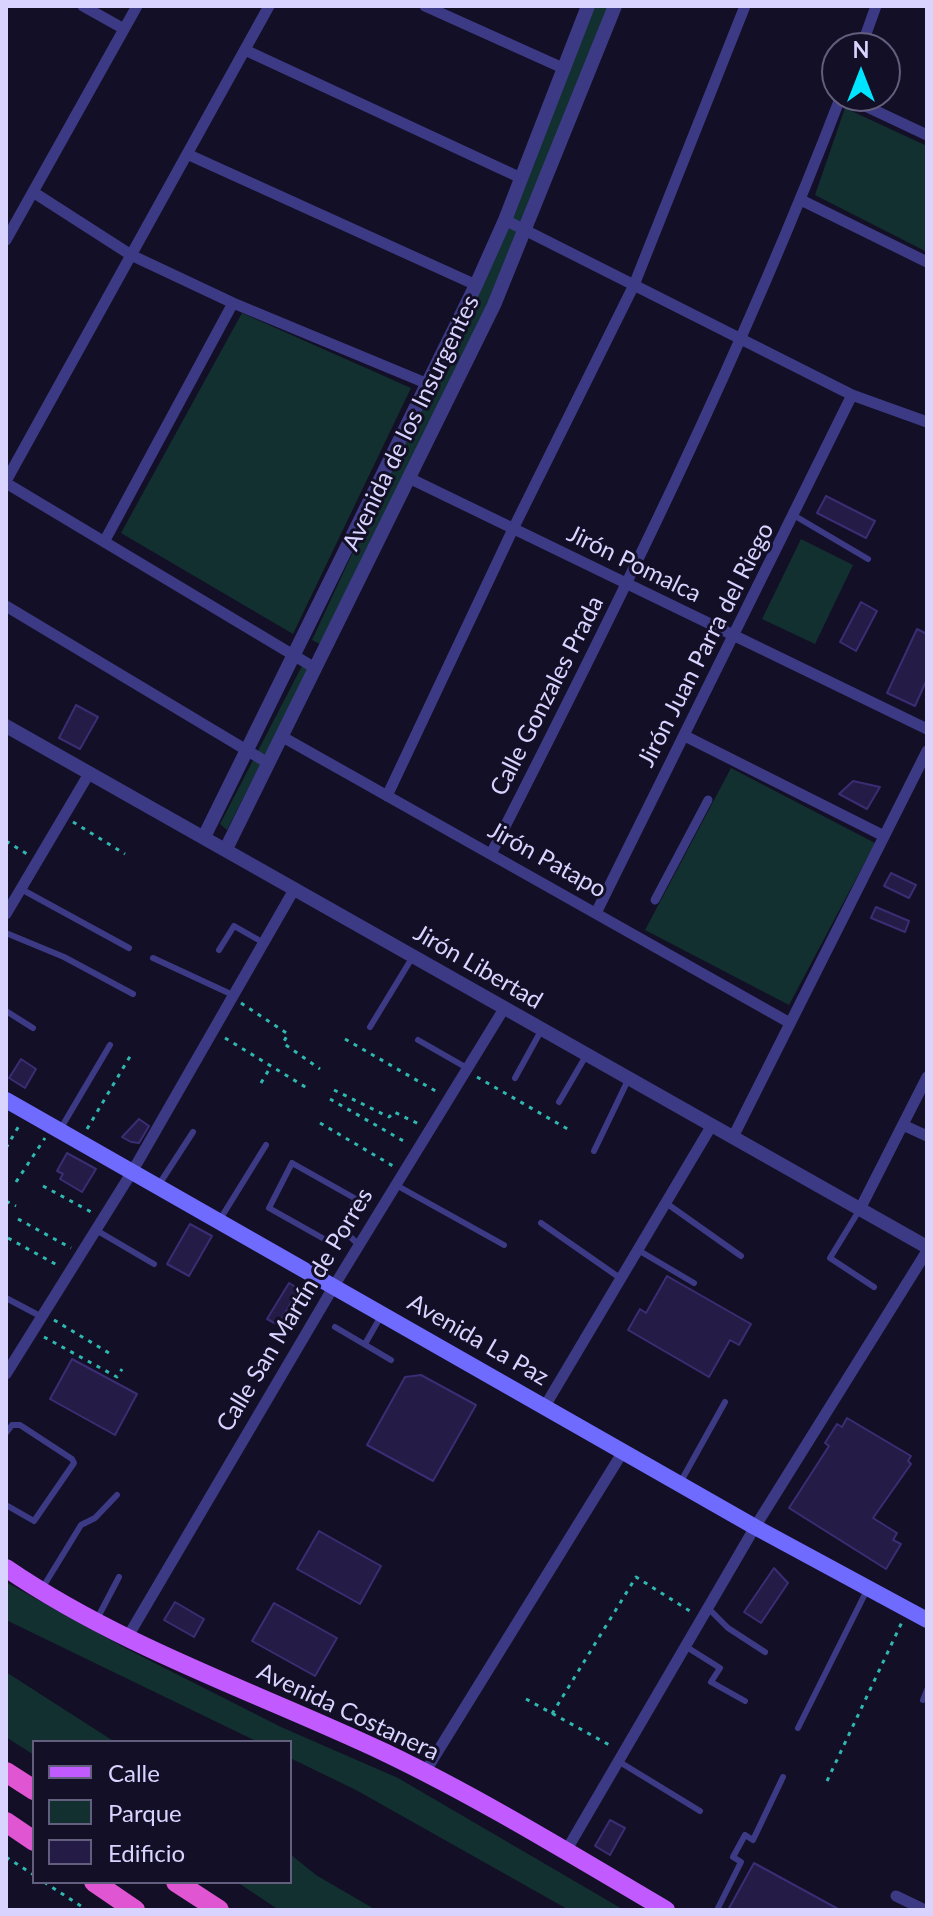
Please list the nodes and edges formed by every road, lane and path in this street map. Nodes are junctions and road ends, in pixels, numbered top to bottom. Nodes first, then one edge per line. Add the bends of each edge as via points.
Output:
1 (83, 6) edge
2 (137, 6) edge
3 (269, 6) edge
4 (425, 6) edge
5 (458, 6) edge
6 (588, 6) edge
7 (615, 6) edge
8 (745, 6) edge
9 (876, 6) edge
10 (452, 18) junction
11 (124, 29) junction
12 (867, 32) edge
13 (245, 50) junction
14 (565, 69) junction
15 (836, 112) edge
16 (877, 112) edge
17 (927, 135) edge
18 (187, 154) junction
19 (521, 178) junction
20 (33, 192) junction
21 (801, 200) junction
22 (505, 220) junction
23 (526, 231) junction
24 (6, 240) edge
25 (131, 255) junction
26 (927, 262) edge
27 (476, 285) junction
28 (634, 285) junction
29 (233, 303) junction
30 (742, 341) junction
31 (428, 384) junction
32 (852, 395) junction
33 (927, 422) edge
34 (409, 478) junction
35 (6, 482) edge
36 (795, 516) junction
37 (513, 529) junction
38 (104, 542) junction
39 (868, 559) dead end
40 (628, 585) junction
41 (6, 606) edge
42 (735, 637) junction
43 (294, 655) junction
44 (315, 668) junction
45 (6, 726) edge
46 (927, 729) edge
47 (281, 736) junction
48 (685, 736) junction
49 (247, 750) junction
50 (927, 751) edge
51 (268, 763) junction
52 (90, 772) junction
53 (387, 796) junction
54 (708, 800) dead end
55 (64, 816) junction
56 (884, 836) junction
57 (204, 837) junction
58 (6, 841) edge
59 (226, 849) junction
60 (125, 854) dead end
61 (491, 854) junction
62 (38, 861) junction
63 (295, 888) junction
64 (21, 889) junction
65 (655, 900) dead end
66 (596, 913) junction
67 (6, 914) edge
68 (6, 933) edge
69 (264, 943) junction
70 (129, 948) dead end
71 (219, 950) dead end
72 (413, 955) junction
73 (153, 958) dead end
74 (133, 994) dead end
75 (233, 997) junction
76 (505, 1007) junction
77 (6, 1011) edge
78 (790, 1023) junction
79 (370, 1027) dead end
80 (33, 1028) dead end
81 (542, 1028) junction
82 (213, 1031) junction
83 (345, 1039) dead end
84 (418, 1040) dead end
85 (110, 1045) dead end
86 (132, 1053) dead end
87 (587, 1054) junction
88 (271, 1066) junction
89 (320, 1069) dead end
90 (467, 1069) junction
91 (927, 1077) edge
92 (515, 1078) dead end
93 (629, 1078) junction
94 (261, 1083) dead end
95 (307, 1088) dead end
96 (334, 1090) dead end
97 (330, 1099) dead end
98 (449, 1099) junction
99 (6, 1100) edge
100 (559, 1102) dead end
101 (27, 1112) junction
102 (320, 1123) dead end
103 (712, 1125) junction
104 (903, 1125) junction
105 (56, 1128) junction
106 (430, 1130) junction
107 (571, 1131) dead end
108 (193, 1132) dead end
109 (927, 1136) edge
110 (733, 1137) junction
111 (79, 1142) junction
112 (266, 1145) dead end
113 (6, 1148) edge
114 (418, 1149) junction
115 (594, 1151) dead end
116 (132, 1172) junction
117 (404, 1172) junction
118 (16, 1182) dead end
119 (396, 1185) junction
120 (43, 1186) dead end
121 (158, 1186) junction
122 (6, 1201) edge
123 (666, 1203) junction
124 (16, 1206) dead end
125 (860, 1209) junction
126 (103, 1218) junction
127 (18, 1219) dead end
128 (219, 1221) junction
129 (541, 1223) dead end
130 (342, 1229) junction
131 (96, 1230) junction
132 (8, 1238) dead end
133 (359, 1245) junction
134 (504, 1245) dead end
135 (927, 1249) edge
136 (638, 1250) junction
137 (81, 1254) junction
138 (741, 1256) dead end
139 (154, 1264) dead end
140 (70, 1271) junction
141 (621, 1278) junction
142 (694, 1283) dead end
143 (334, 1286) junction
144 (874, 1287) dead end
145 (6, 1298) edge
146 (383, 1313) junction
147 (43, 1315) junction
148 (335, 1327) dead end
149 (33, 1330) junction
150 (365, 1344) junction
151 (109, 1353) dead end
152 (391, 1360) dead end
153 (122, 1369) dead end
154 (6, 1374) edge
155 (725, 1402) dead end
156 (545, 1406) junction
157 (6, 1433) edge
158 (624, 1450) junction
159 (680, 1483) junction
160 (117, 1495) dead end
161 (6, 1505) edge
162 (755, 1527) junction
163 (6, 1568) edge
164 (119, 1577) dead end
165 (868, 1588) junction
166 (41, 1591) junction
167 (705, 1613) junction
168 (927, 1620) edge
169 (96, 1622) junction
170 (898, 1630) dead end
171 (127, 1638) junction
172 (685, 1646) junction
173 (765, 1652) dead end
174 (927, 1690) edge
175 (526, 1699) dead end
176 (923, 1700) dead end
177 (745, 1701) dead end
178 (552, 1714) junction
179 (798, 1728) dead end
180 (620, 1757) junction
181 (6, 1772) edge
182 (425, 1772) junction
183 (783, 1777) dead end
184 (827, 1781) dead end
185 (32, 1789) edge
186 (700, 1811) dead end
187 (6, 1822) edge
188 (32, 1840) edge
189 (566, 1851) junction
190 (6, 1857) edge
191 (32, 1874) edge
192 (47, 1884) edge
193 (97, 1884) edge
194 (179, 1884) edge
195 (896, 1896) dead end
196 (87, 1910) edge
197 (135, 1910) edge
198 (219, 1910) edge
199 (666, 1910) edge
200 (717, 1910) edge
201 (925, 1910) edge

1 - 11 street
2 - 11 street
3 - 13 street
4 - 10 street
5 - 10 street
6 - 14 street, Avenida de los Insurgentes
7 - 23 street, Avenida de los Insurgentes
8 - 28 street
9 - 12 street
10 - 14 street
11 - 20 street
13 - 18 street
13 - 19 street
14 - 19 street, Avenida de los Insurgentes
15 - 21 street, Calle Gonzales Prada
16 - 17 street
18 - 25 street
18 - 27 street
19 - 22 street, Avenida de los Insurgentes
20 - 24 street
20 - 25 street
21 - 26 street
21 - 30 street, Calle Gonzales Prada
22 - 23 street
22 - 27 street, Avenida de los Insurgentes
23 - 28 street
23 - 34 street, Avenida de los Insurgentes
25 - 29 street
25 - 35 street
27 - 31 street, Avenida de los Insurgentes
28 - 30 street
28 - 37 street
29 - 31 street
29 - 38 street
30 - 32 street
30 - 40 street, Calle Gonzales Prada
31 - 43 street, Avenida de los Insurgentes
32 - 33 street
32 - 36 street, Jirón Juan Parra del Riego
34 - 37 street, Jirón Pomalca
34 - 44 street, Avenida de los Insurgentes
35 - 38 street
36 - 39 lane
36 - 42 street, Jirón Juan Parra del Riego
37 - 40 street, Jirón Pomalca
37 - 53 street
38 - 43 street
40 - 42 street, Jirón Pomalca
40 - 61 street, Calle Gonzales Prada
41 - 49 street
42 - 46 street, Jirón Pomalca
42 - 48 street, Jirón Juan Parra del Riego
43 - 44 street
43 - 49 street, Avenida de los Insurgentes
44 - 47 street, Avenida de los Insurgentes
45 - 52 street, Jirón Libertad
47 - 51 street, Avenida de los Insurgentes
47 - 53 street, Jirón Patapo
48 - 56 street
48 - 66 street, Jirón Juan Parra del Riego
49 - 51 street
49 - 57 street, Avenida de los Insurgentes
50 - 56 street
51 - 59 street, Avenida de los Insurgentes
52 - 55 street
52 - 57 street, Jirón Libertad
53 - 61 street, Jirón Patapo
54 - 65 street
55 - 60 path
55 - 62 street
56 - 78 street
57 - 59 street, Jirón Libertad
58 - 62 path
59 - 63 street, Jirón Libertad
61 - 66 street, Jirón Patapo
62 - 64 street
63 - 69 street
63 - 72 street, Jirón Libertad
64 - 67 street
64 - 70 lane
66 - 78 street, Jirón Patapo
68 - 74 lane
69 - 71 lane via 234,926
69 - 75 street
72 - 76 street, Jirón Libertad
72 - 79 lane
73 - 75 lane
75 - 82 street
75 - 89 path via 288,1034 283,1043
76 - 81 street, Jirón Libertad
76 - 90 street, Calle San Martín de Porres
77 - 80 lane
78 - 110 street
81 - 87 street, Jirón Libertad
81 - 92 lane
82 - 88 path
82 - 116 street
83 - 98 path
84 - 90 lane
85 - 105 lane
86 - 111 path
87 - 93 street, Jirón Libertad
87 - 100 lane
88 - 94 path
88 - 95 path
90 - 98 street, Calle San Martín de Porres
90 - 107 path
91 - 104 street
93 - 103 street, Jirón Libertad
93 - 115 lane
96 - 106 path
97 - 114 path
98 - 106 street, Calle San Martín de Porres
99 - 101 main road, Avenida La Paz
101 - 105 main road, Avenida La Paz
101 - 113 path
102 - 117 path
103 - 110 street, Jirón Libertad
103 - 123 street
104 - 109 street
104 - 125 street
105 - 111 main road, Avenida La Paz
105 - 118 path
106 - 114 street, Calle San Martín de Porres
108 - 121 lane
110 - 125 street, Jirón Libertad
111 - 116 main road, Avenida La Paz
112 - 128 lane
114 - 117 street, Calle San Martín de Porres
116 - 121 main road, Avenida La Paz
116 - 126 street
117 - 119 street, Calle San Martín de Porres
119 - 133 street, Calle San Martín de Porres
119 - 134 lane
120 - 126 path
121 - 128 main road, Avenida La Paz
122 - 124 path
123 - 136 street
123 - 138 lane
125 - 135 street, Jirón Libertad
125 - 144 lane via 830,1258
126 - 131 street
127 - 137 path
128 - 143 main road, Avenida La Paz
129 - 141 lane
130 - 130 lane via 333,1244 269,1208 289,1165 356,1199
130 - 133 lane
131 - 137 street
131 - 139 lane
132 - 140 path
133 - 143 street, Calle San Martín de Porres
135 - 162 street
136 - 141 street
136 - 142 lane
137 - 140 street
140 - 147 street
141 - 156 street
143 - 146 main road, Avenida La Paz
143 - 171 street, Calle San Martín de Porres
145 - 147 lane
146 - 150 lane
146 - 156 main road, Avenida La Paz
147 - 149 street
147 - 151 path
148 - 150 lane
149 - 153 path via 117,1377
149 - 154 street
150 - 152 lane
155 - 159 lane
156 - 158 main road, Avenida La Paz
157 - 161 lane via 20,1425 74,1465 32,1522
158 - 159 main road, Avenida La Paz
158 - 182 street
159 - 162 main road, Avenida La Paz
160 - 166 lane via 81,1525
162 - 165 main road, Avenida La Paz
162 - 167 street
163 - 166 main road, Avenida Costanera
164 - 169 lane
165 - 168 main road, Avenida La Paz
165 - 179 lane
166 - 169 main road, Avenida Costanera
167 - 172 street
167 - 173 lane
167 - 178 path via 636,1577
169 - 171 main road, Avenida Costanera
170 - 184 path
171 - 182 main road, Avenida Costanera
172 - 177 lane via 720,1668 711,1682
172 - 180 street
174 - 176 lane
175 - 178 path
178 - 180 path
180 - 186 lane
180 - 189 street
181 - 185 highway
182 - 189 main road, Avenida Costanera
183 - 200 lane via 753,1840 745,1835 733,1857 741,1862
187 - 188 highway
189 - 199 main road, Avenida Costanera
190 - 191 path
192 - 196 path
193 - 197 highway
194 - 198 highway
195 - 201 street

